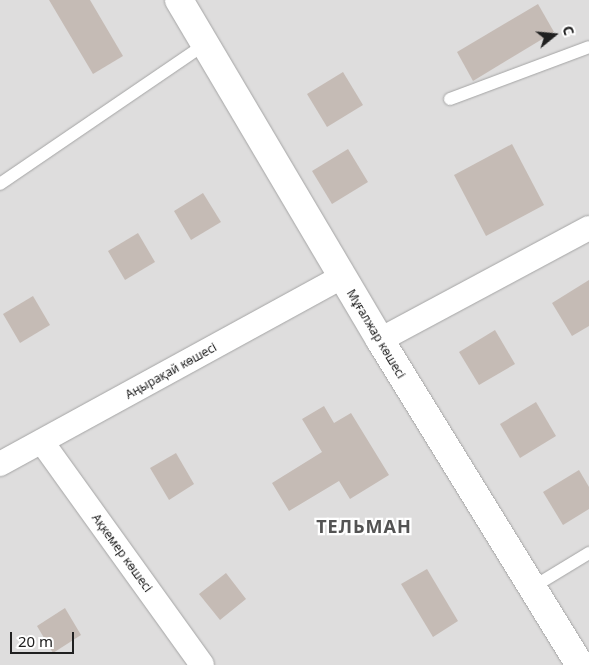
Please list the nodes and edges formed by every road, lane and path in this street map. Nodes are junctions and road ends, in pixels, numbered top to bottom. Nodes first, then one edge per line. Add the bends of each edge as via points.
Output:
1 (179, 0) edge
2 (205, 44) junction
3 (589, 47) edge
4 (450, 99) dead end
5 (0, 184) edge
6 (589, 228) edge
7 (341, 277) junction
8 (380, 340) junction
9 (42, 442) junction
10 (0, 464) edge
11 (589, 553) edge
12 (533, 587) junction
13 (202, 665) edge
14 (580, 665) edge

1 - 2 street, Мұғалжар көшесі
2 - 5 lane
2 - 7 street, Мұғалжар көшесі
3 - 4 lane
6 - 8 street
7 - 8 street, Мұғалжар көшесі
7 - 9 street, Аңырақай көшесі
8 - 12 street, Мұғалжар көшесі
9 - 10 street, Аңырақай көшесі
9 - 13 street, Ақкемер көшесі
11 - 12 lane
12 - 14 street, Мұғалжар көшесі

